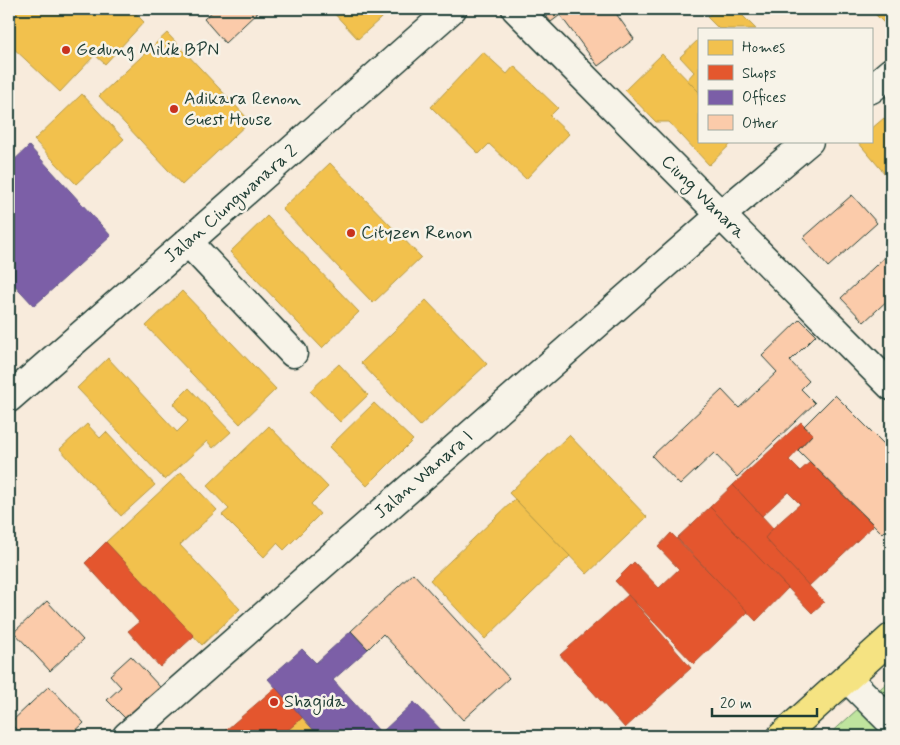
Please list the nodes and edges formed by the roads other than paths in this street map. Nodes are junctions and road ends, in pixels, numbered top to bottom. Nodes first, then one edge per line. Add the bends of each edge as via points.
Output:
1 (452, 9) edge
2 (516, 9) edge
3 (891, 72) edge
4 (872, 88) edge
5 (808, 142) edge
6 (721, 215) junction
7 (188, 242) junction
8 (293, 353) dead end
9 (891, 386) edge
10 (9, 398) edge
11 (891, 638) edge
12 (848, 679) junction
13 (891, 722) edge
14 (128, 736) edge
15 (782, 736) edge

1 - 7 street, Jalan Ciungwanara 2
2 - 6 street, Ciung Wanara
3 - 4 street
5 - 6 street, Jalan Wanara I
6 - 9 street, Ciung Wanara
6 - 14 street, Jalan Wanara I
7 - 8 street
7 - 10 street, Jalan Ciungwanara 2
11 - 12 main road
12 - 13 street
12 - 15 main road

